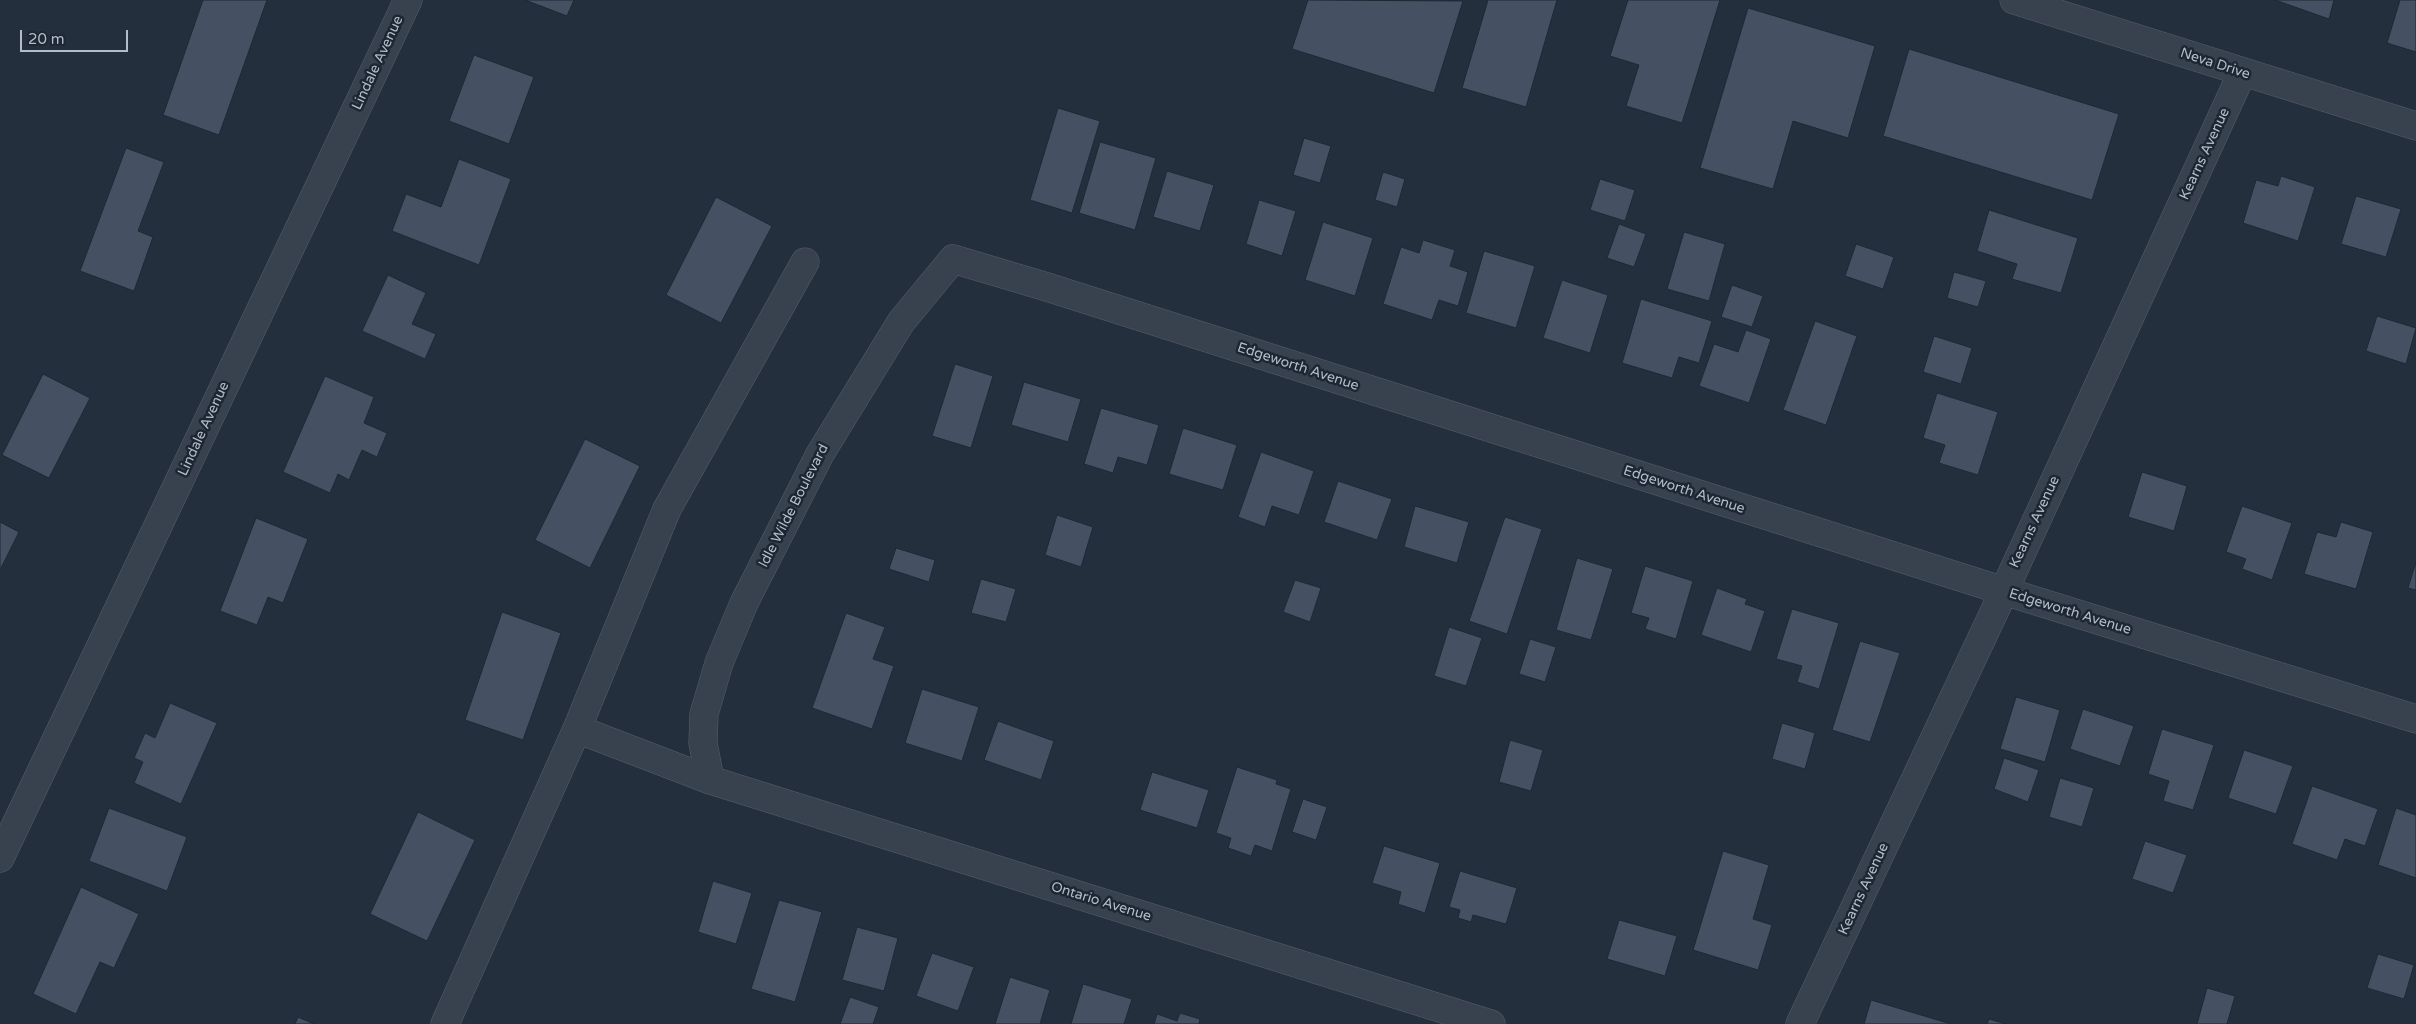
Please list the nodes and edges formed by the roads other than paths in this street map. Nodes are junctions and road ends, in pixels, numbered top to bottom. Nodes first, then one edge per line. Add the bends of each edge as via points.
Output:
1 (408, 0) edge
2 (2014, 0) edge
3 (2242, 73) junction
4 (2416, 126) edge
5 (953, 259) joint
6 (805, 262) dead end
7 (2004, 591) junction
8 (2416, 719) edge
9 (577, 729) junction
10 (710, 780) junction
11 (0, 858) edge
12 (445, 1024) edge
13 (1491, 1024) edge
14 (1800, 1024) edge

1 - 11 street, Lindale Avenue
2 - 3 street, Neva Drive
3 - 4 street, Neva Drive
3 - 7 street, Kearns Avenue
5 - 7 street, Edgeworth Avenue
5 - 10 street, Idle Wilde Boulevard via 901,322 820,454 744,604 719,663 704,714 703,742
6 - 9 street via 666,509
7 - 8 street, Edgeworth Avenue
7 - 14 street, Kearns Avenue
9 - 10 street, Ontario Avenue
9 - 12 street
10 - 13 street, Ontario Avenue

